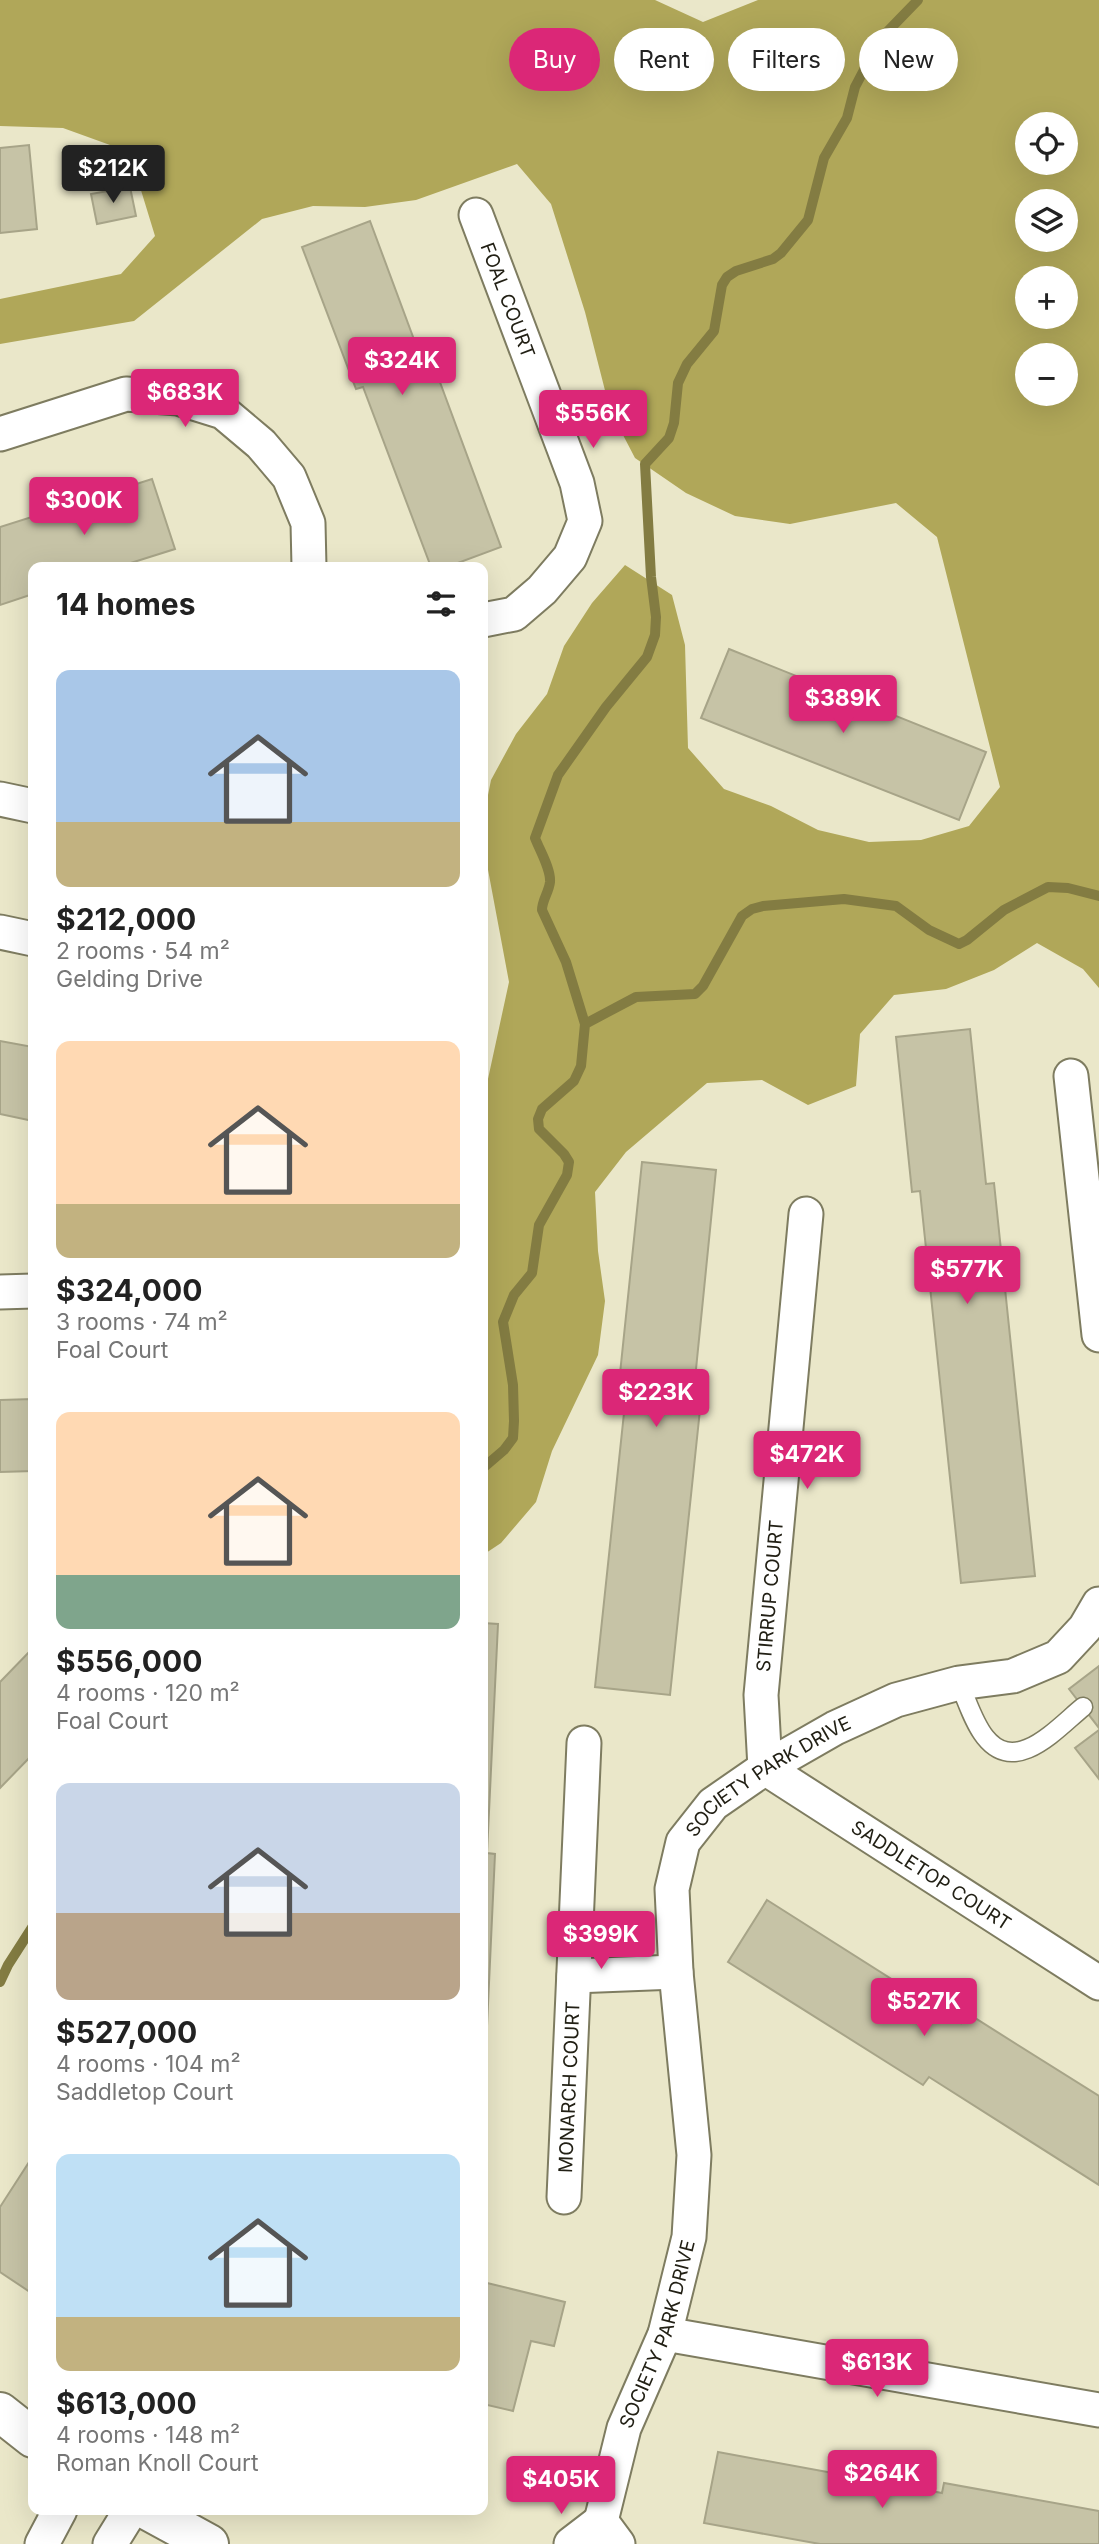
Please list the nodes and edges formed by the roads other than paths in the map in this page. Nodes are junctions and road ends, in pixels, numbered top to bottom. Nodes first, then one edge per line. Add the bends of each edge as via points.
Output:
1 (476, 215) dead end
2 (0, 433) edge
3 (309, 562) edge
4 (488, 619) edge
5 (0, 799) edge
6 (28, 805) edge
7 (0, 932) edge
8 (28, 938) edge
9 (1072, 1076) dead end
10 (806, 1214) dead end
11 (28, 1291) edge
12 (0, 1292) edge
13 (1099, 1335) edge
14 (1099, 1604) edge
15 (959, 1683) junction
16 (1083, 1707) dead end
17 (584, 1743) dead end
18 (765, 1768) junction
19 (676, 1972) junction
20 (574, 1976) junction
21 (1099, 1983) edge
22 (564, 2197) dead end
23 (665, 2334) junction
24 (1099, 2410) edge
25 (0, 2412) edge
26 (28, 2434) edge
27 (57, 2515) edge
28 (128, 2515) edge
29 (156, 2515) edge
30 (610, 2532) edge
31 (42, 2544) edge
32 (110, 2544) edge
33 (209, 2544) edge
34 (571, 2544) edge

1 - 4 street, FOAL COURT via 577,483 585,521 570,557 542,590 514,614
2 - 3 street via 126,394 178,398 223,412 261,444 289,477 308,523
5 - 6 street
7 - 8 street
9 - 13 street
10 - 18 street, STIRRUP COURT via 761,1695
11 - 12 street
14 - 15 street, SOCIETY PARK DRIVE via 1085,1628 1058,1657 1013,1675
15 - 16 lane via 983,1735 998,1750 1016,1753 1034,1746
15 - 18 street, SOCIETY PARK DRIVE via 896,1700
17 - 20 street, MONARCH COURT
18 - 19 street, SOCIETY PARK DRIVE via 713,1804 683,1842 672,1889
18 - 21 street, SADDLETOP COURT
19 - 20 street, MONARCH COURT
19 - 23 street, SOCIETY PARK DRIVE via 694,2155 689,2237
20 - 22 street, MONARCH COURT
23 - 24 street
23 - 30 street, SOCIETY PARK DRIVE via 624,2428
25 - 26 street
27 - 31 street
28 - 32 street
29 - 33 street
30 - 34 street

